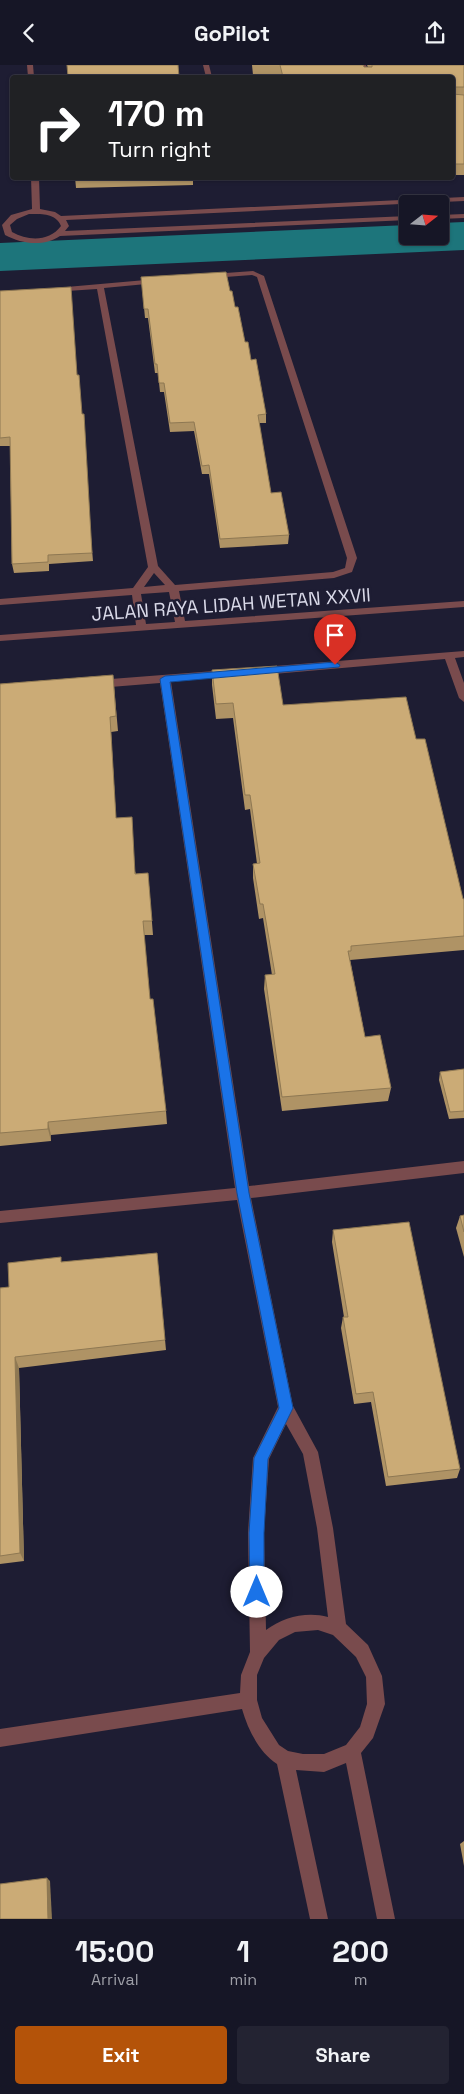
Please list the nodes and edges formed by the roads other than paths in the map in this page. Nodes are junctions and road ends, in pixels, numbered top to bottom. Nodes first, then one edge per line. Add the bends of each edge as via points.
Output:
1 (35, 180) edge
2 (464, 199) edge
3 (36, 212) junction
4 (464, 215) edge
5 (449, 216) edge
6 (61, 218) junction
7 (399, 218) edge
8 (9, 220) junction
9 (0, 221) edge
10 (58, 234) junction
11 (21, 239) junction
12 (0, 240) edge
13 (206, 277) edge
14 (167, 280) edge
15 (100, 286) junction
16 (46, 291) edge
17 (153, 567) junction
18 (173, 588) junction
19 (136, 591) junction
20 (0, 602) edge
21 (464, 604) edge
22 (181, 624) junction
23 (142, 629) junction
24 (0, 638) edge
25 (464, 654) edge
26 (449, 655) junction
27 (253, 672) edge
28 (234, 674) edge
29 (165, 679) junction
30 (87, 684) edge
31 (464, 698) edge
32 (464, 1167) edge
33 (243, 1193) junction
34 (0, 1217) edge
35 (286, 1408) junction
36 (338, 1628) junction
37 (258, 1652) junction
38 (248, 1700) junction
39 (0, 1738) edge
40 (352, 1751) junction
41 (285, 1759) junction
42 (319, 1919) edge
43 (386, 1919) edge

1 - 3 street
2 - 6 street
3 - 6 street
3 - 8 street via 20,214
4 - 5 street
6 - 10 street via 65,226
7 - 10 street
8 - 9 street
8 - 11 street via 6,225 8,233
10 - 11 street via 41,240
11 - 12 street
13 - 18 street via 253,273 260,276 352,558 348,570 334,575
14 - 15 street
15 - 16 street
15 - 17 street
17 - 18 street
17 - 19 street
18 - 19 street
18 - 22 street
19 - 20 street
19 - 23 street
21 - 22 street, JALAN RAYA LIDAH WETAN XXVII
22 - 23 street, JALAN RAYA LIDAH WETAN XXVII
23 - 24 street, JALAN RAYA LIDAH WETAN XXVII
25 - 26 street
26 - 27 street
26 - 31 street
28 - 29 street
29 - 30 street
29 - 33 street
32 - 33 street
33 - 34 street
33 - 35 street
35 - 36 street via 310,1452
35 - 37 street via 261,1458 256,1533
36 - 37 street via 318,1622 294,1624 273,1634
36 - 40 street via 362,1651 374,1677 376,1705 367,1732
37 - 38 street via 249,1675
38 - 39 street
38 - 41 street via 254,1722 273,1751
40 - 41 street via 324,1763
40 - 43 street
41 - 42 street

